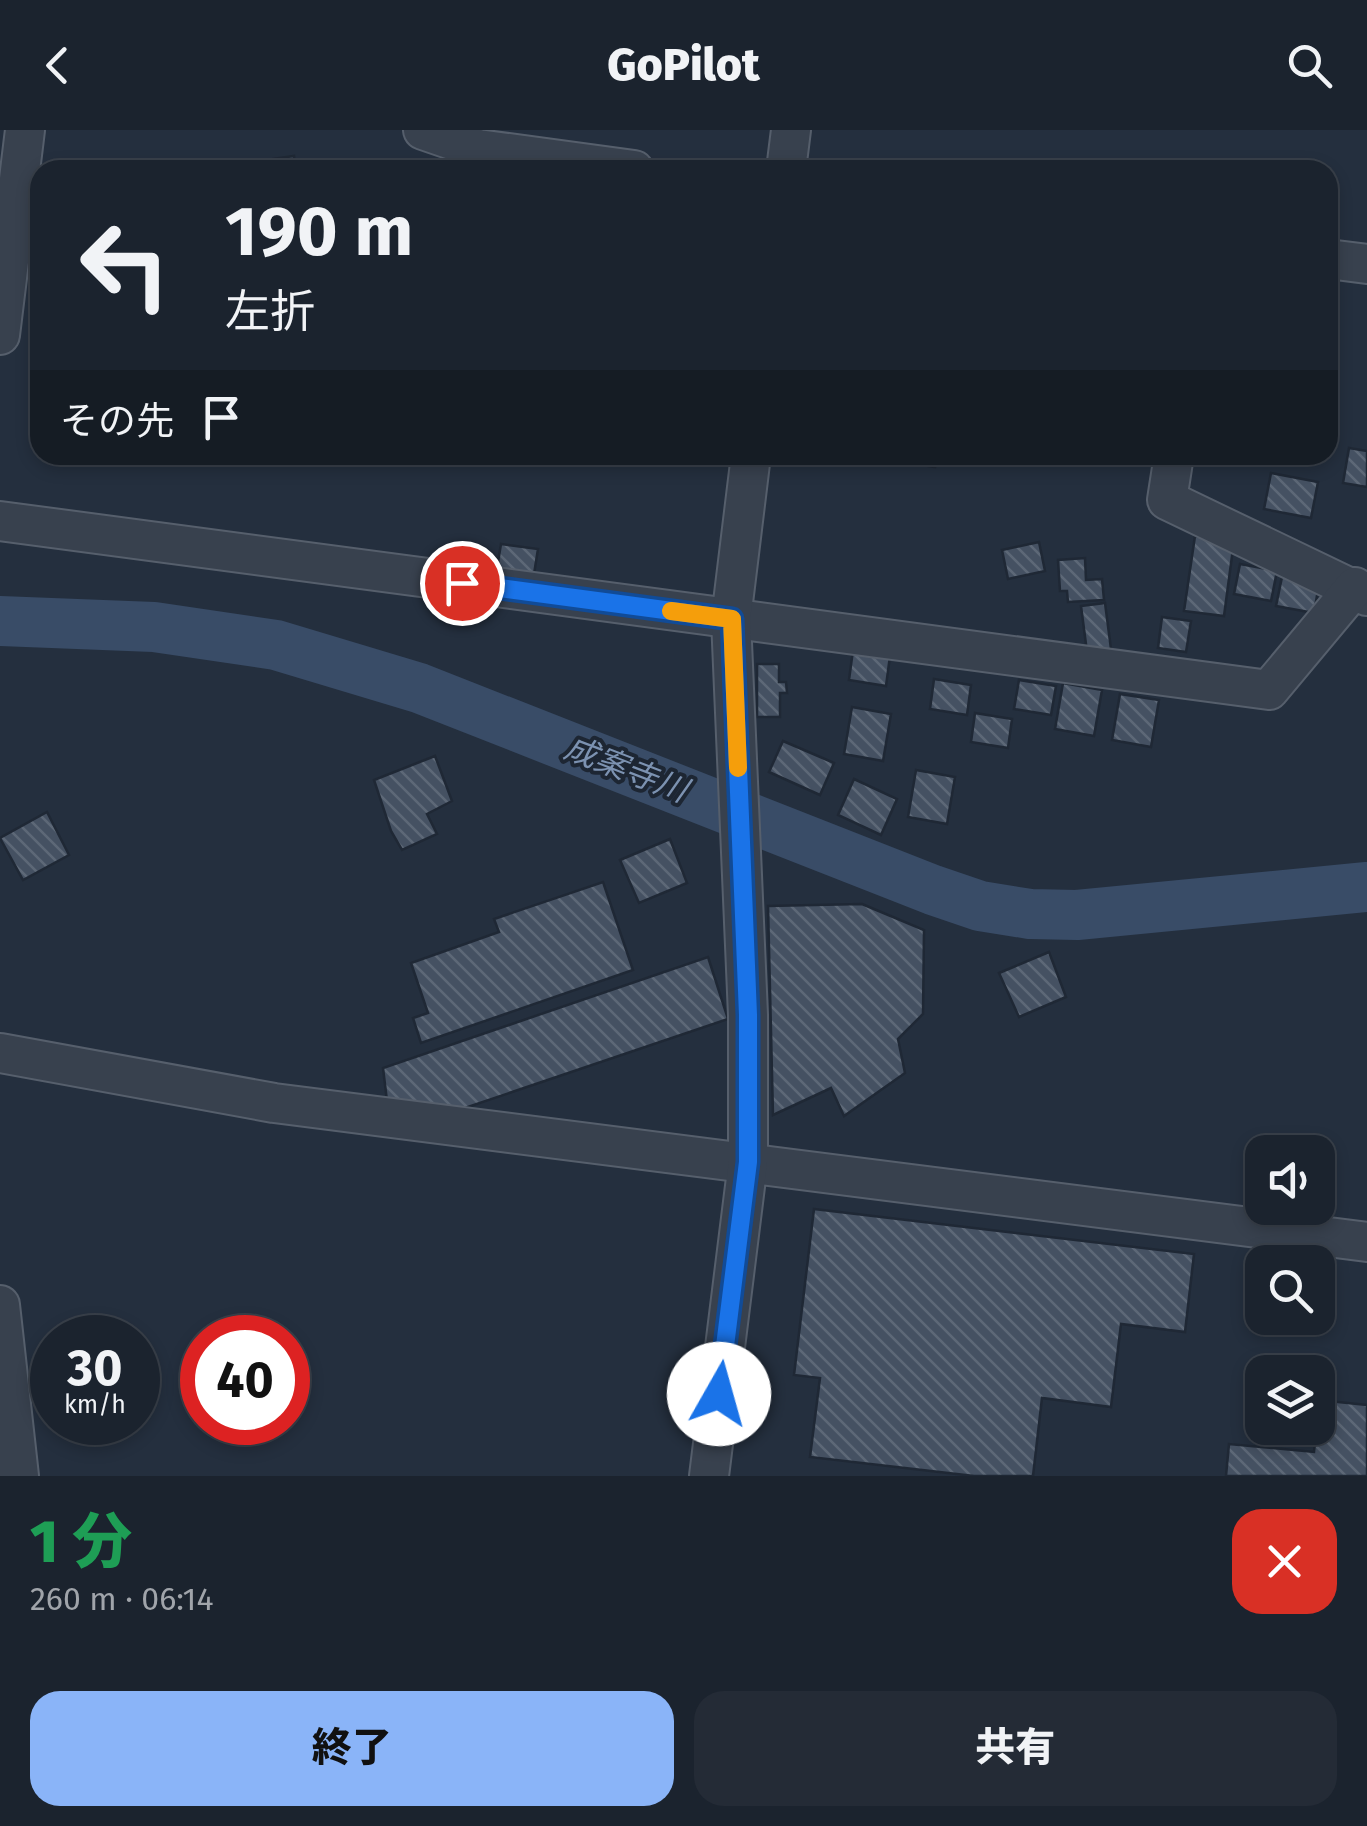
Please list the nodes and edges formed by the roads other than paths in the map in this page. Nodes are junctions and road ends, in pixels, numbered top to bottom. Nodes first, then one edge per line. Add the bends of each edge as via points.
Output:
1 (25, 130) edge
2 (423, 130) edge
3 (791, 130) edge
4 (560, 160) edge
5 (787, 160) edge
6 (1338, 260) edge
7 (1367, 264) edge
8 (0, 334) edge
9 (751, 465) edge
10 (1172, 465) edge
11 (0, 521) edge
12 (1361, 591) edge
13 (732, 619) junction
14 (0, 1053) edge
15 (748, 1162) junction
16 (1367, 1242) edge
17 (0, 1305) edge
18 (20, 1476) edge
19 (709, 1476) edge

1 - 8 street
2 - 4 street via 478,149
3 - 5 street
6 - 7 street
9 - 13 street
10 - 12 street via 1167,500
11 - 13 street
12 - 13 street via 1270,690
13 - 15 street
14 - 15 street via 274,1103
15 - 16 street
15 - 19 street
17 - 18 street

